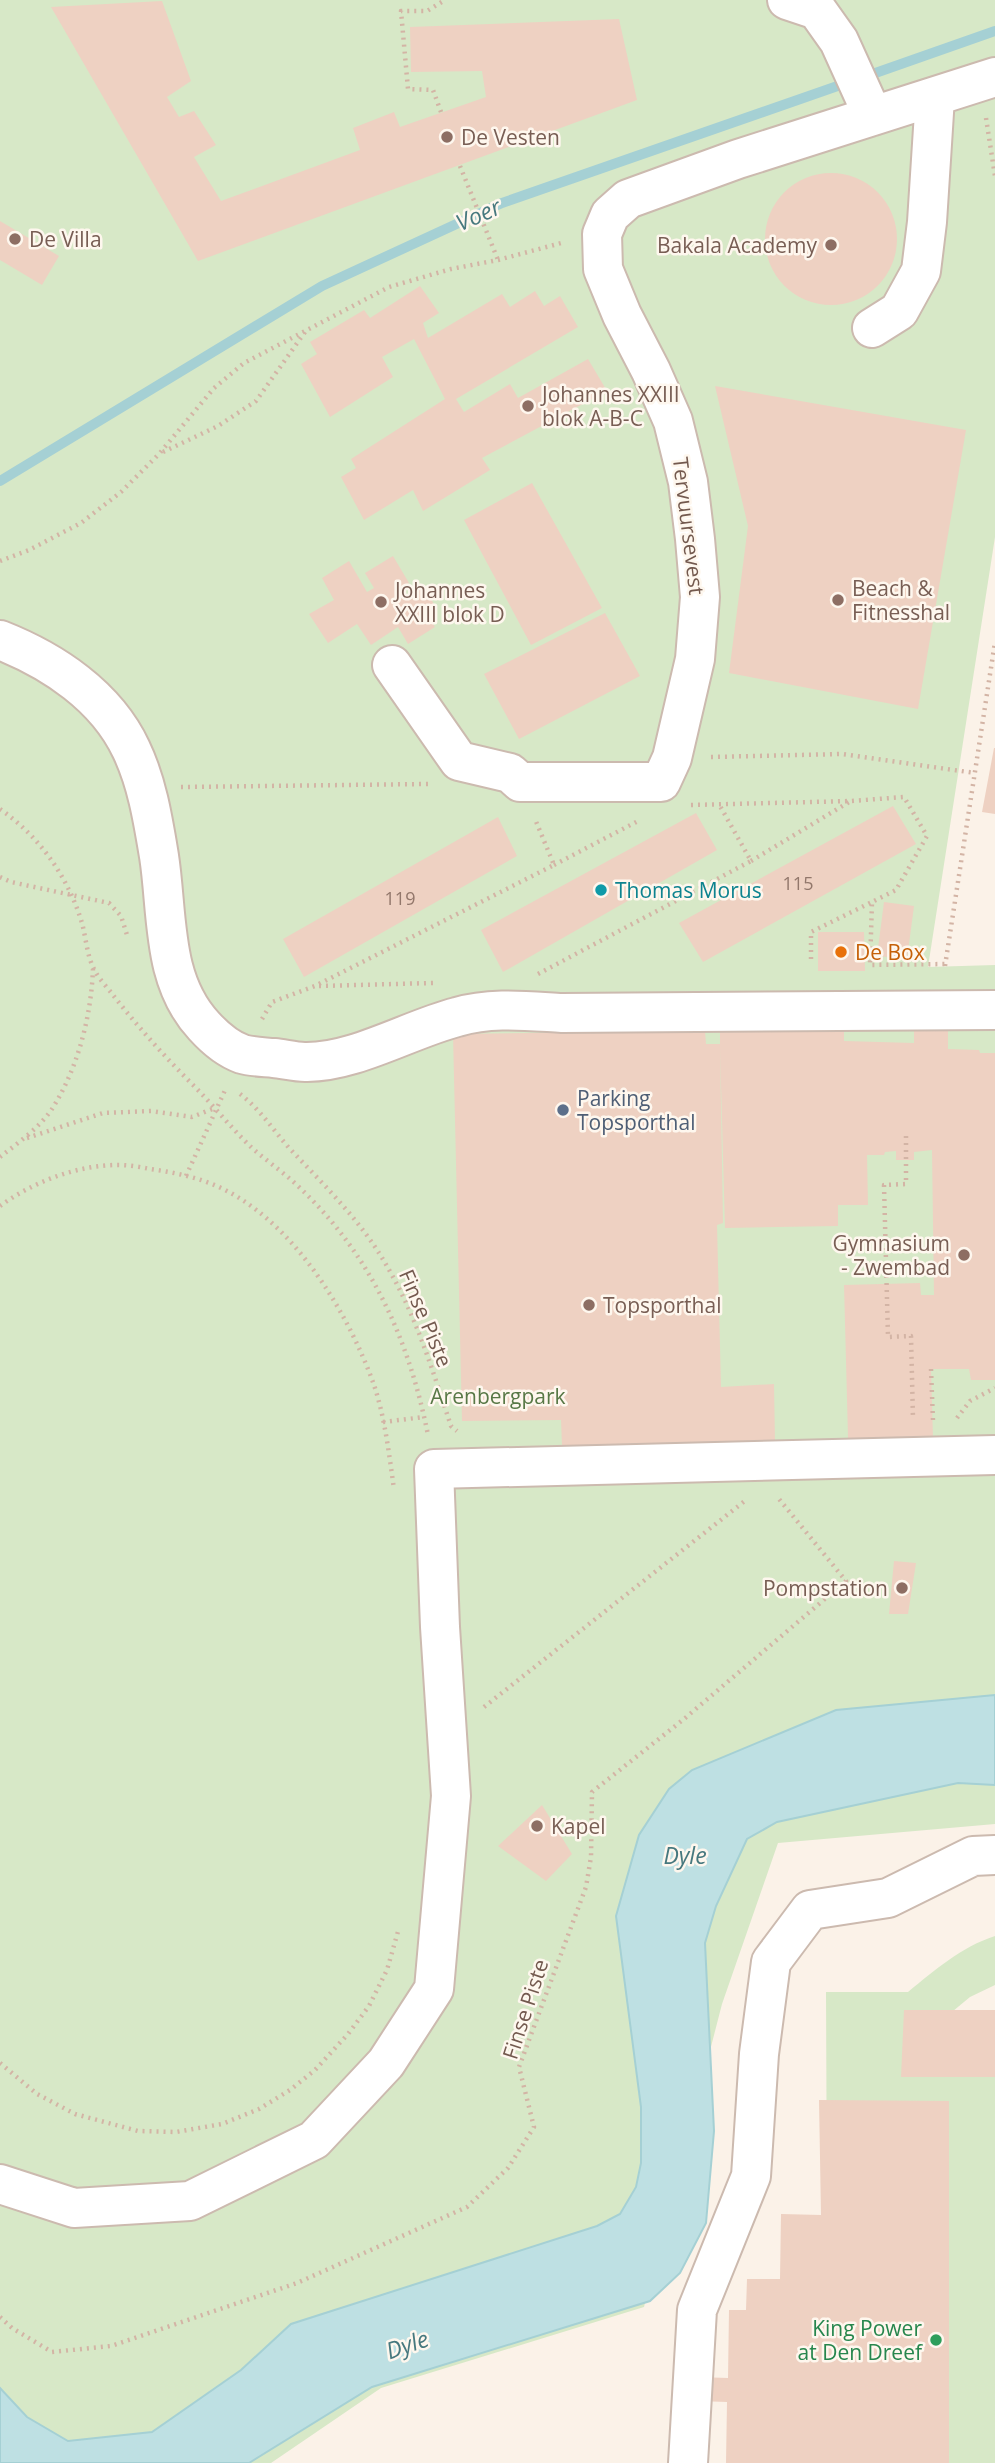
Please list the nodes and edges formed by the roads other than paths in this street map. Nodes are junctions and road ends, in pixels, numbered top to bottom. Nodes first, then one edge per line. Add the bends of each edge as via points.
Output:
1 (787, 0) edge
2 (988, 79) edge
3 (935, 97) junction
4 (868, 105) junction
5 (872, 328) dead end
6 (0, 640) edge
7 (392, 665) dead end
8 (995, 1010) edge
9 (995, 1455) edge
10 (995, 1855) edge
11 (0, 2184) edge
12 (688, 2463) edge

1 - 4 street via 817,10 839,41
2 - 3 street
3 - 4 street
3 - 5 street via 921,271 899,311
4 - 7 street, Tervuursevest via 628,199 610,215 602,234 603,269 673,421 688,482 700,597 695,659 672,758 661,782 520,782 510,773 459,761
6 - 8 street via 43,660 82,687 107,711 131,748 145,788 159,857 169,950 178,987 192,1014 215,1038 242,1054 306,1062 337,1057 459,1016 499,1010
9 - 11 street via 434,1469 451,1796 434,1989 386,2063 314,2140 190,2201 74,2208
10 - 12 street via 973,1856 888,1898 810,1910 771,1962 751,2176 697,2310

